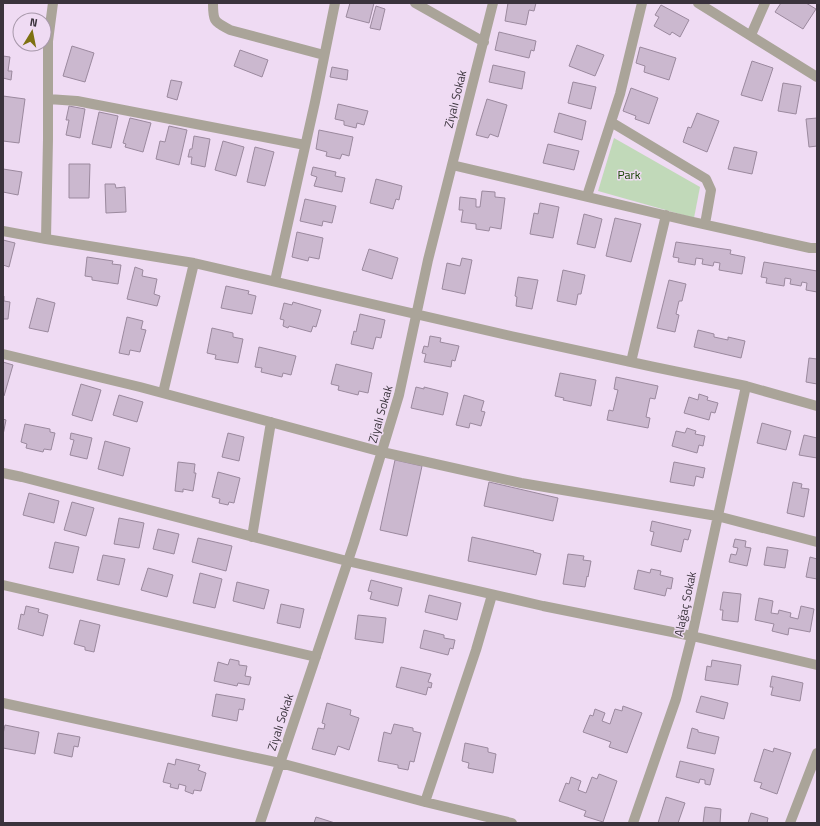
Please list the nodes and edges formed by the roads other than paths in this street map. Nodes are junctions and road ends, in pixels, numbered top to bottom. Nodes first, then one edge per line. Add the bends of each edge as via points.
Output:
1 (53, 3) edge
2 (213, 3) edge
3 (335, 3) edge
4 (415, 3) edge
5 (494, 3) edge
6 (642, 3) edge
7 (698, 3) edge
8 (766, 3) edge
9 (750, 35) junction
10 (484, 42) junction
11 (324, 55) junction
12 (817, 77) edge
13 (48, 99) junction
14 (611, 122) junction
15 (305, 145) junction
16 (452, 165) junction
17 (587, 196) junction
18 (666, 215) junction
19 (706, 224) junction
20 (3, 231) edge
21 (46, 240) junction
22 (817, 248) edge
23 (194, 263) junction
24 (275, 281) junction
25 (417, 314) junction
26 (3, 354) edge
27 (631, 362) junction
28 (746, 386) junction
29 (163, 393) junction
30 (817, 406) edge
31 (271, 422) junction
32 (382, 452) junction
33 (3, 474) edge
34 (717, 516) junction
35 (252, 537) junction
36 (817, 542) edge
37 (347, 561) junction
38 (3, 585) edge
39 (492, 595) junction
40 (692, 636) junction
41 (316, 657) junction
42 (817, 665) edge
43 (3, 703) edge
44 (817, 754) edge
45 (280, 763) junction
46 (425, 802) junction
47 (260, 823) edge
48 (512, 823) edge
49 (633, 823) edge
50 (790, 823) edge

1 - 13 street via 48,41
2 - 11 street via 213,17 217,23 230,30
3 - 11 street
4 - 10 street
5 - 10 street, Ziyalı Sokak
6 - 14 street
7 - 9 street
8 - 9 street
9 - 12 street
10 - 16 street, Ziyalı Sokak
11 - 15 street
13 - 15 street via 78,101
13 - 21 street
14 - 17 street
14 - 19 street via 706,179 711,190
15 - 24 street
16 - 17 street
16 - 25 street, Ziyalı Sokak
17 - 18 street
18 - 19 street
18 - 27 street
19 - 22 street
20 - 21 street
21 - 23 street
23 - 24 street
23 - 29 street
24 - 25 street
25 - 27 street
25 - 32 street, Ziyalı Sokak via 399,395
26 - 29 street
27 - 28 street
28 - 30 street
28 - 34 street, Alağaç Sokak
29 - 31 street
31 - 32 street
31 - 35 street
32 - 34 street via 521,482
32 - 37 street, Ziyalı Sokak
33 - 35 street
34 - 36 street
34 - 40 street, Alağaç Sokak
35 - 37 street
37 - 39 street
37 - 41 street, Ziyalı Sokak
38 - 41 street
39 - 40 street
39 - 46 street
40 - 42 street
40 - 49 street, Alağaç Sokak via 676,699
41 - 45 street, Ziyalı Sokak
43 - 45 street
44 - 50 street
45 - 46 street
45 - 47 street, Ziyalı Sokak
46 - 48 street

